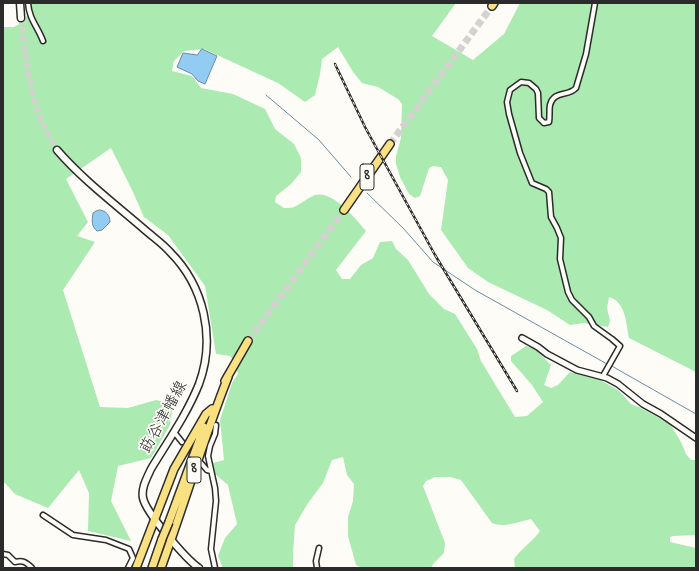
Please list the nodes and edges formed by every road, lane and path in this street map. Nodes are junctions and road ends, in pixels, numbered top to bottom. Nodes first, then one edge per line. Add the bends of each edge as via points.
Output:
1 (20, 3) edge
2 (28, 3) edge
3 (595, 3) edge
4 (21, 18) tunnel mouth
5 (42, 41) dead end
6 (390, 144) tunnel mouth
7 (57, 150) tunnel mouth
8 (344, 210) tunnel mouth
9 (522, 338) dead end
10 (248, 342) tunnel mouth
11 (603, 376) junction
12 (228, 377) junction
13 (212, 409) junction
14 (216, 425) dead end
15 (174, 432) junction
16 (696, 438) edge
17 (182, 442) dead end
18 (201, 463) dead end
19 (211, 471) junction
20 (43, 515) dead end
21 (155, 520) junction
22 (172, 539) junction
23 (319, 548) dead end
24 (3, 554) edge
25 (153, 565) edge
26 (161, 566) edge
27 (32, 568) edge
28 (128, 568) edge
29 (136, 568) edge
30 (200, 568) edge
31 (215, 568) edge
32 (317, 568) edge

1 - 4 main road
2 - 5 street via 30,15
3 - 11 street via 586,54 576,88 573,92 558,95 553,100 549,122 544,123 540,118 538,93 529,83 521,82 514,86 510,90 507,102 520,154 529,177 532,183 549,192 551,217 561,238 560,260 568,292 594,326 620,346
6 - 8 highway, 8
7 - 15 main road, 莇谷津幡線 via 80,174 170,252 189,275 201,302 206,325 205,363 190,404
9 - 11 street via 577,370
10 - 12 highway, 8
11 - 16 street
12 - 13 highway, 8
12 - 22 highway, 8
13 - 21 highway, 8 via 206,414 174,470
13 - 25 highway, 8, bridge
14 - 19 street via 208,456
15 - 17 street
15 - 21 main road, 莇谷津幡線 via 151,469 143,488 143,498
18 - 19 street
19 - 31 street via 216,501 211,549
20 - 28 street via 73,535 106,540 128,549 133,558
21 - 22 main road, 莇谷津幡線
21 - 29 highway, 8
22 - 26 highway, 8
22 - 30 main road, 莇谷津幡線 via 190,561
23 - 32 street
24 - 27 street via 15,562 22,560

